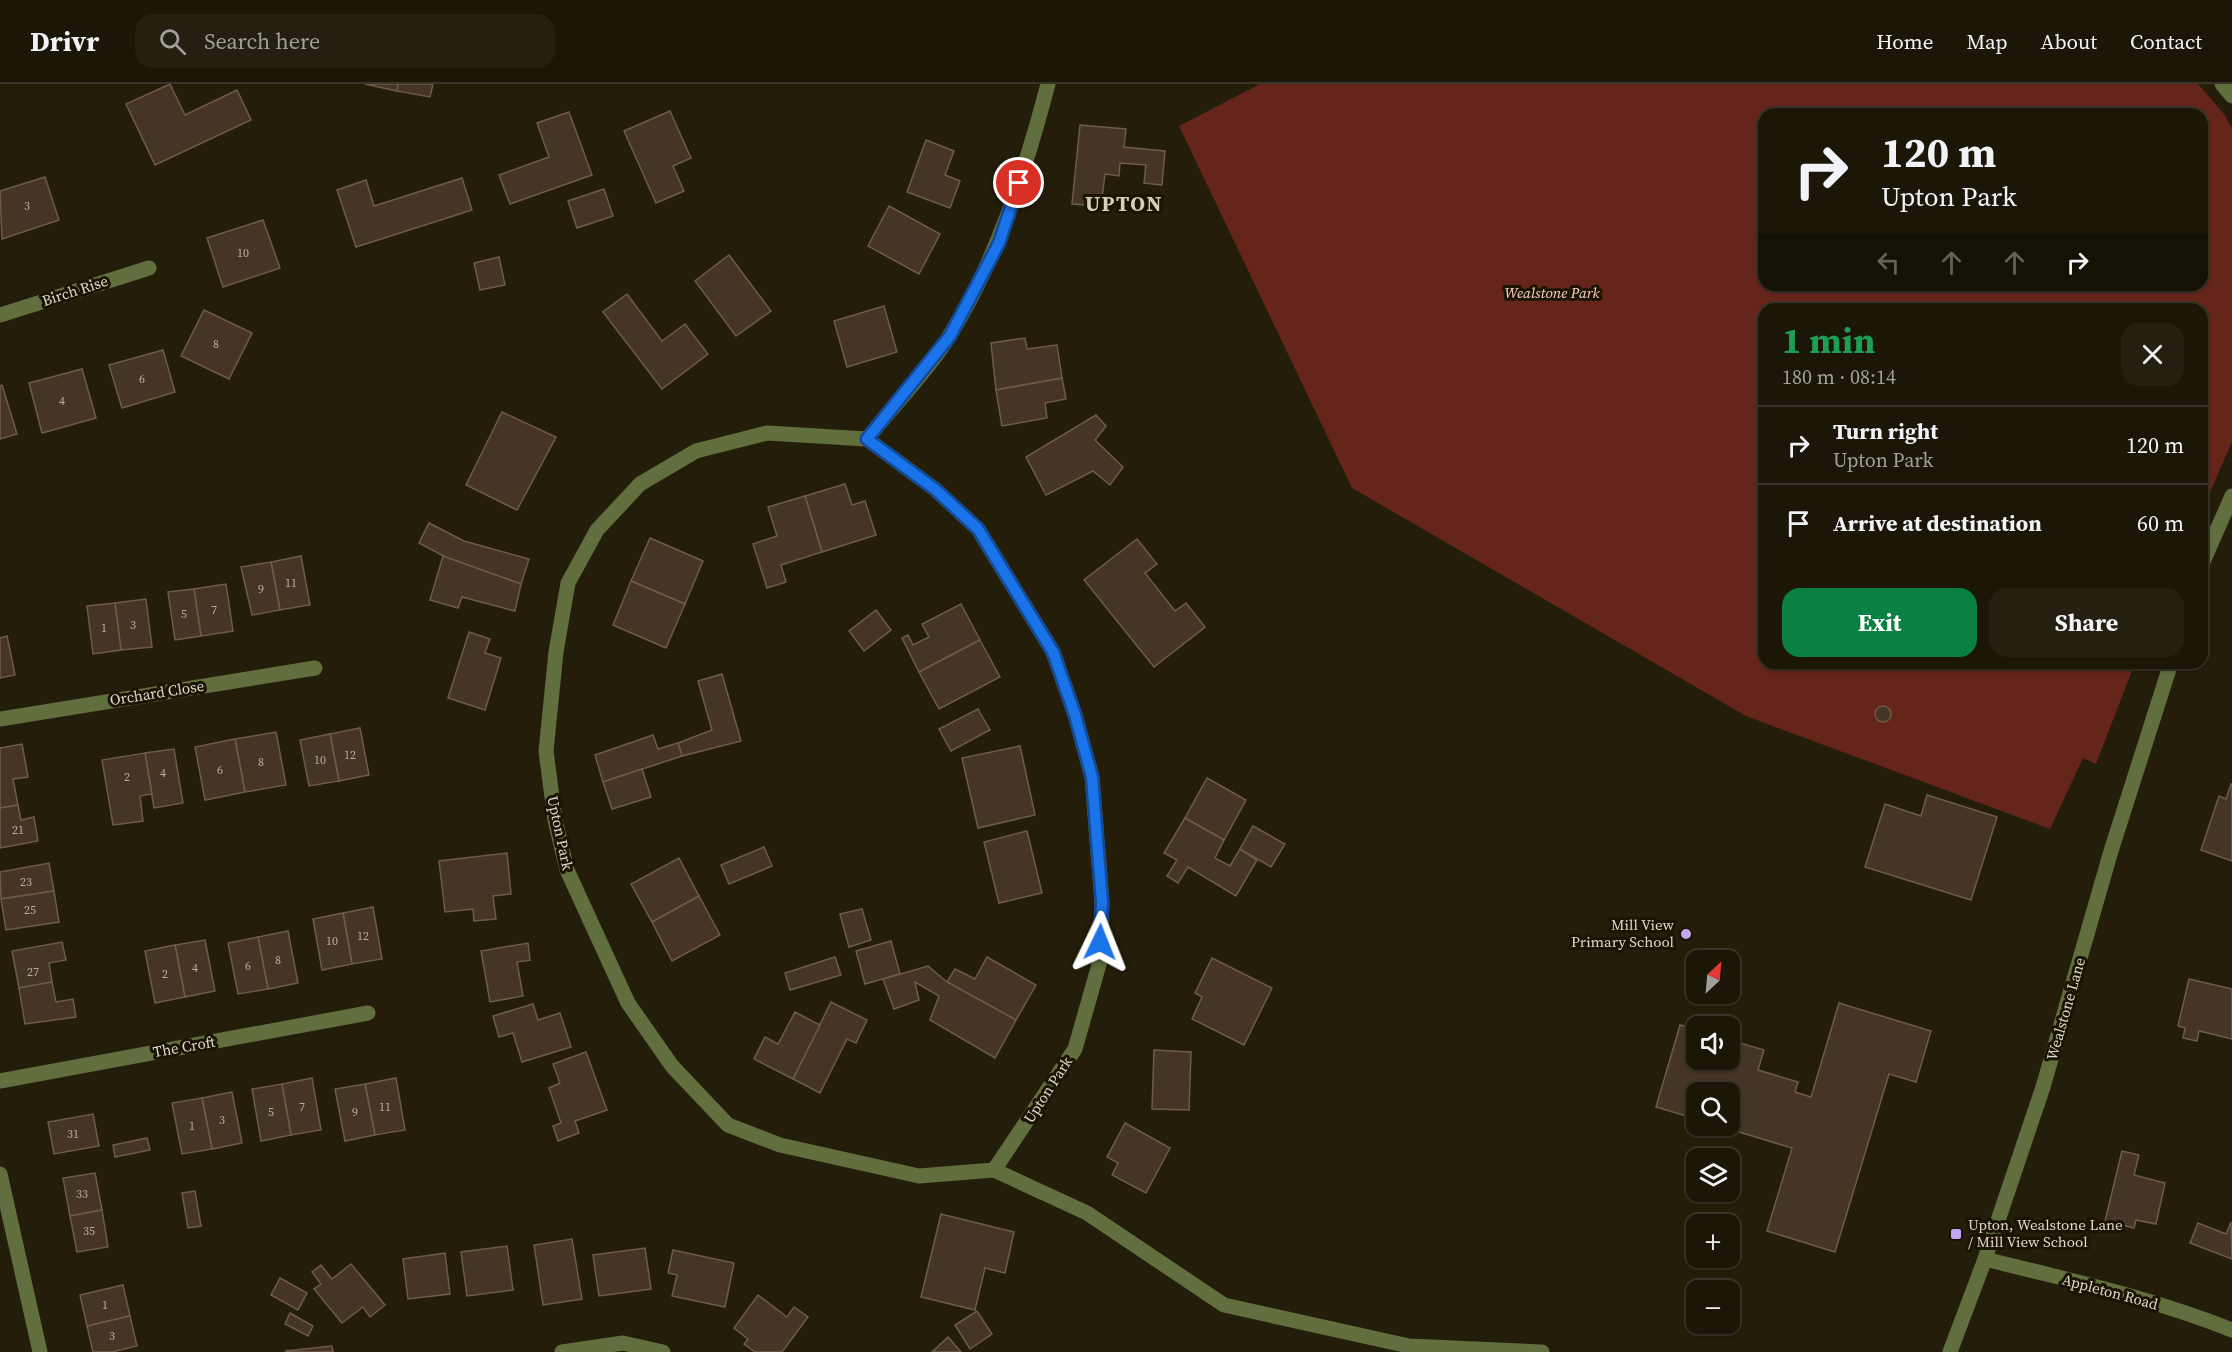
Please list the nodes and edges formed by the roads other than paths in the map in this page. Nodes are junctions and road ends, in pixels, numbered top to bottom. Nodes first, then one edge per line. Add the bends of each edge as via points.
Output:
1 (1048, 84) edge
2 (2222, 84) edge
3 (2232, 96) edge
4 (149, 268) dead end
5 (0, 315) edge
6 (867, 439) junction
7 (2232, 496) edge
8 (2208, 550) edge
9 (315, 668) dead end
10 (2169, 669) edge
11 (0, 719) edge
12 (368, 1013) dead end
13 (0, 1081) edge
14 (994, 1170) junction
15 (0, 1174) edge
16 (4, 1214) edge
17 (1985, 1259) junction
18 (2232, 1330) edge
19 (40, 1352) edge
20 (562, 1352) edge
21 (663, 1352) edge
22 (1542, 1352) edge
23 (1950, 1352) edge

1 - 6 street via 999,243 950,336
2 - 3 street
4 - 5 street, Birch Rise
6 - 14 street, Upton Park via 936,490 978,529 1053,652 1092,777 1102,902 1100,962 1075,1049
6 - 14 street, Upton Park via 767,433 696,451 640,484 597,530 568,583 556,652 546,751 555,820 567,870 628,1003 672,1066 728,1125 780,1145 919,1176
7 - 8 street
9 - 11 street, Orchard Close
10 - 17 street, Wealstone Lane via 2111,851 2043,1087
12 - 13 street, The Croft
14 - 22 street, Upton Park via 1087,1213 1224,1305 1409,1346
15 - 16 street
16 - 19 street
17 - 18 street, Appleton Road via 2117,1293
17 - 23 street, Wealstone Lane
20 - 21 street via 623,1343

